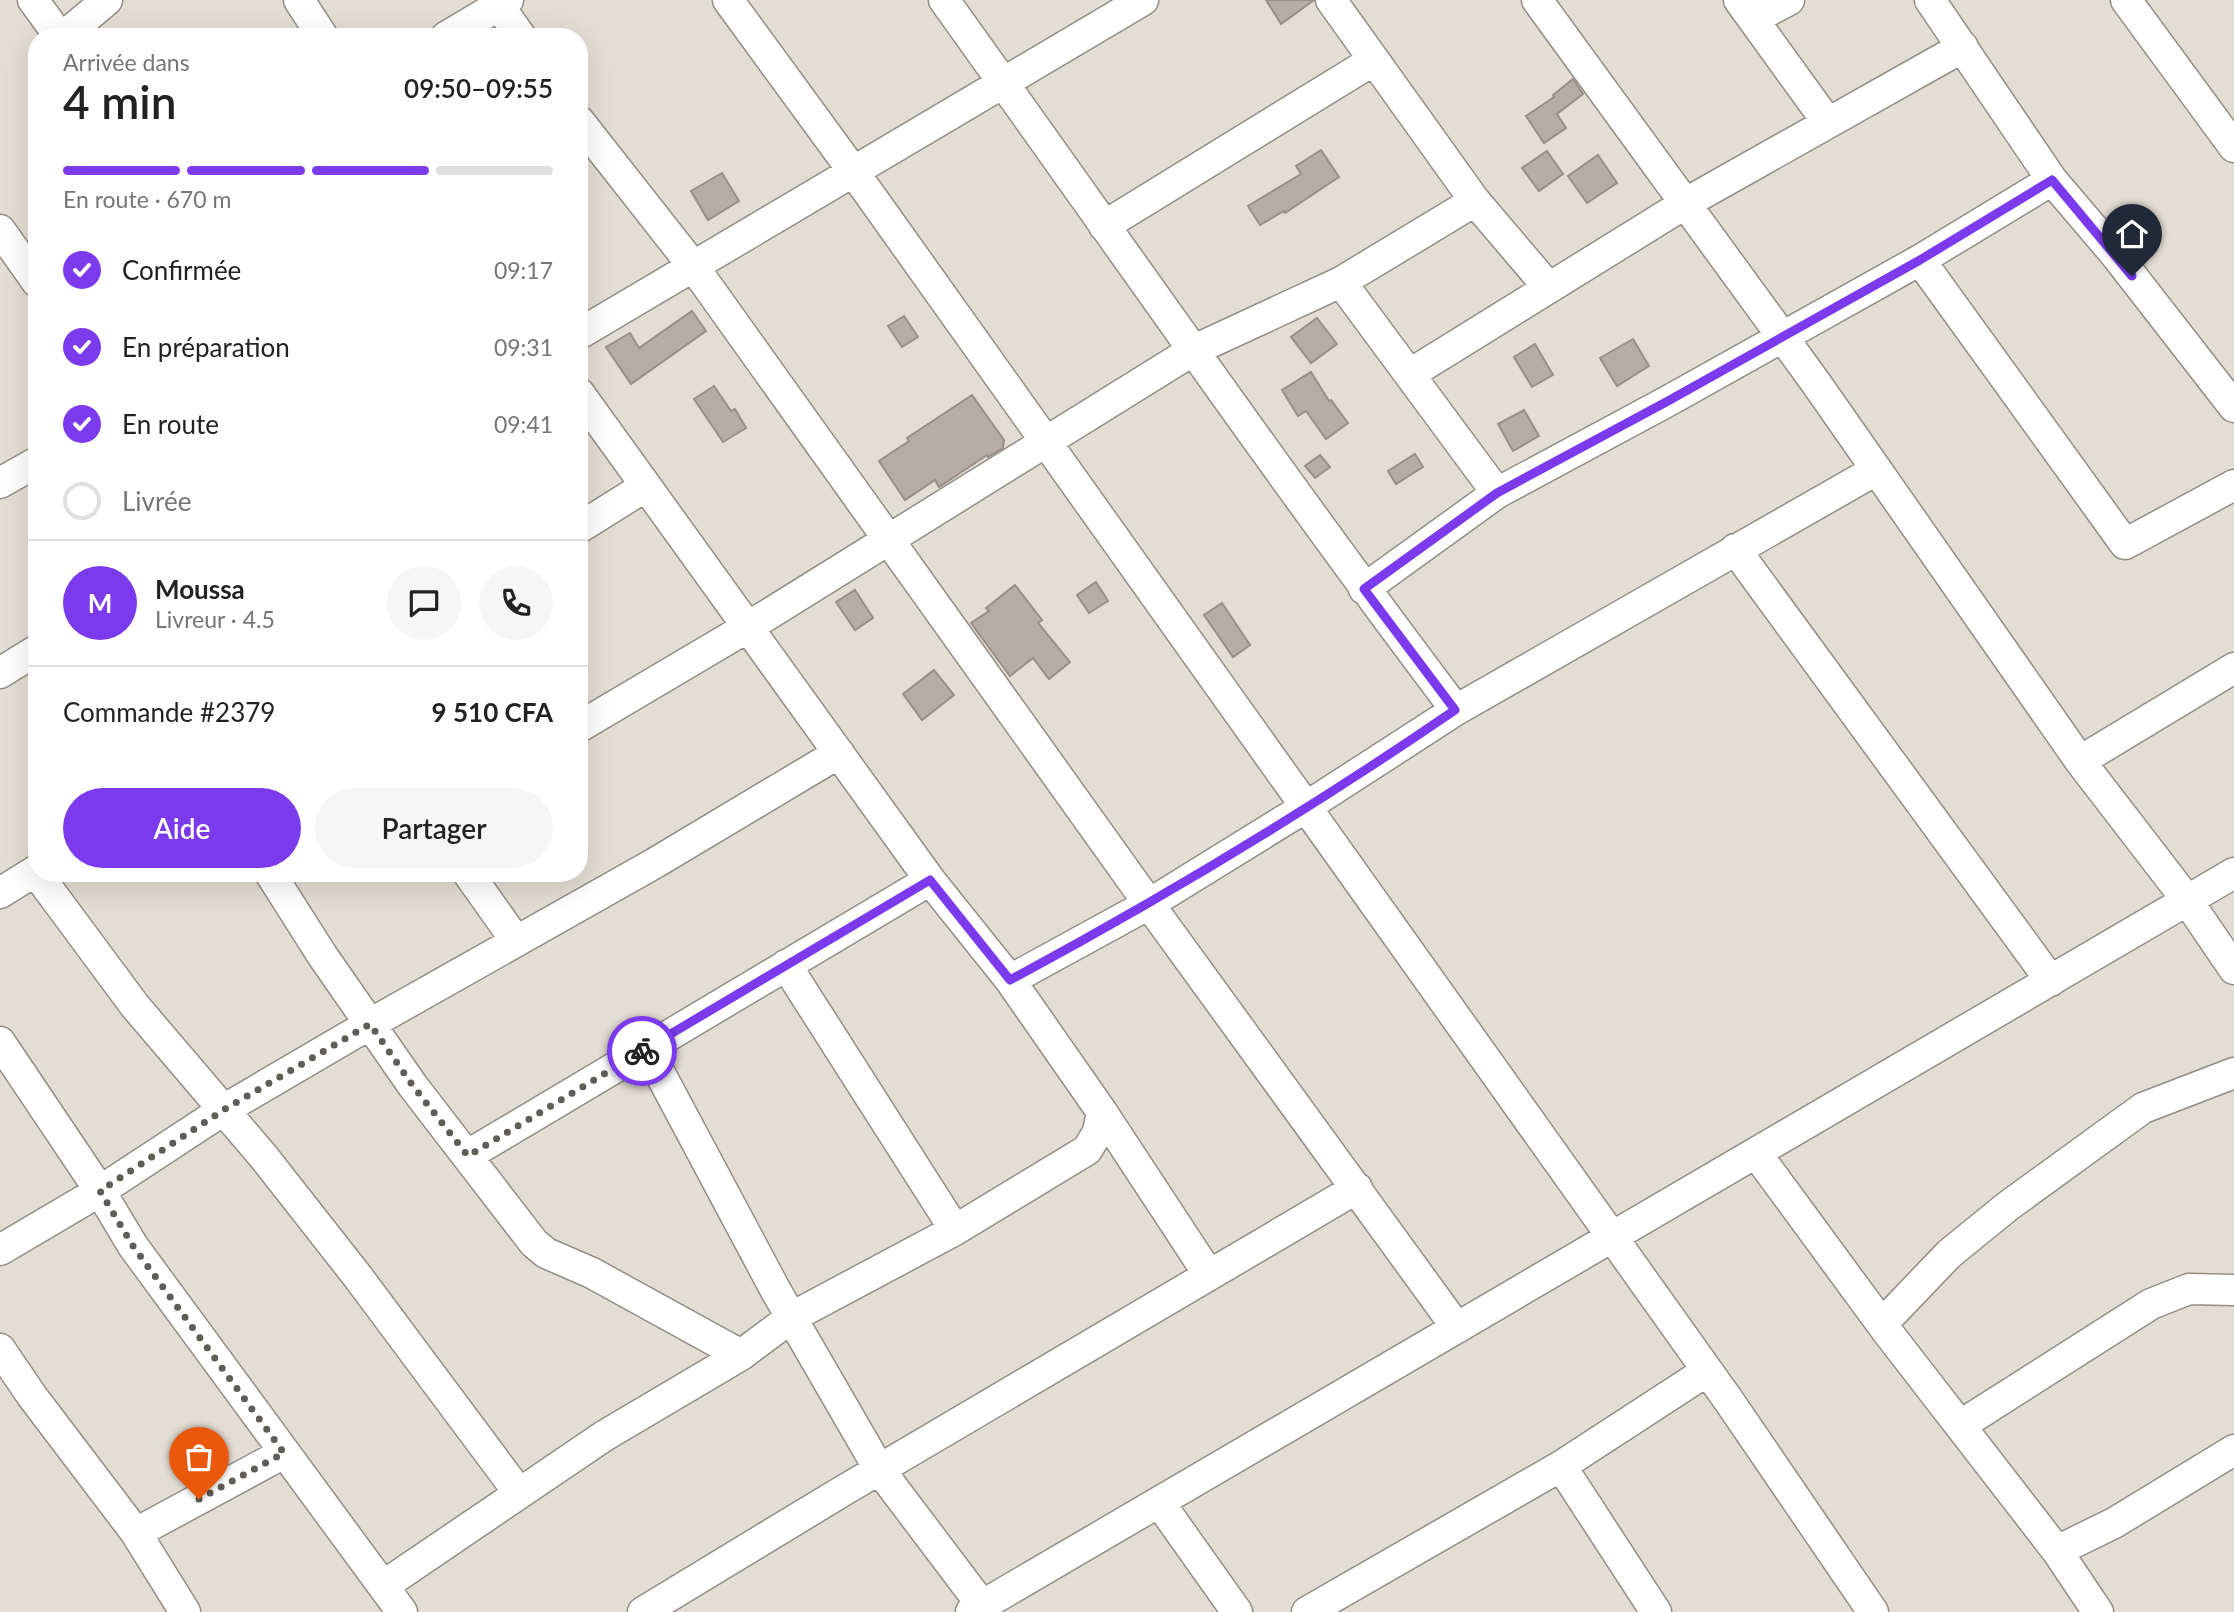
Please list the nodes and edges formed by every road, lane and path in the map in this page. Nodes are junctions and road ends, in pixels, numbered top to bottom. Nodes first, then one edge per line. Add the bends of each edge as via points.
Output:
1 (33, 0) edge
2 (107, 0) edge
3 (299, 0) edge
4 (728, 0) edge
5 (944, 0) edge
6 (1143, 0) edge
7 (1331, 0) edge
8 (1537, 0) edge
9 (1789, 0) edge
10 (1930, 0) edge
11 (2126, 0) edge
12 (501, 2) edge
13 (1746, 10) edge
14 (54, 28) edge
15 (72, 28) edge
16 (317, 28) edge
17 (460, 28) edge
18 (516, 28) edge
19 (1963, 47) junction
20 (1374, 60) junction
21 (1003, 82) junction
22 (1828, 124) junction
23 (588, 137) edge
24 (2234, 147) edge
25 (853, 171) junction
26 (2052, 180) junction
27 (1475, 201) junction
28 (1686, 203) junction
29 (1104, 226) junction
30 (0, 230) edge
31 (1920, 260) junction
32 (693, 266) junction
33 (28, 269) edge
34 (1341, 282) junction
35 (1549, 288) junction
36 (588, 329) edge
37 (1781, 337) junction
38 (1192, 351) junction
39 (1410, 374) junction
40 (588, 405) edge
41 (2234, 407) edge
42 (1046, 443) junction
43 (28, 467) edge
44 (1876, 470) junction
45 (0, 483) edge
46 (2234, 485) edge
47 (646, 486) junction
48 (1497, 493) junction
49 (588, 522) edge
50 (889, 539) junction
51 (1735, 549) junction
52 (1364, 589) junction
53 (748, 627) junction
54 (28, 656) edge
55 (2234, 668) edge
56 (0, 673) edge
57 (1455, 710) junction
58 (588, 722) edge
59 (839, 753) junction
60 (2080, 761) junction
61 (1306, 807) junction
62 (2234, 873) edge
63 (28, 876) edge
64 (930, 880) junction
65 (44, 882) edge
66 (276, 882) edge
67 (474, 882) edge
68 (0, 893) edge
69 (2188, 900) junction
70 (1149, 904) junction
71 (516, 941) junction
72 (786, 965) junction
73 (2234, 969) edge
74 (1010, 980) junction
75 (2051, 981) junction
76 (370, 1024) junction
77 (0, 1042) edge
78 (647, 1049) junction
79 (2234, 1073) edge
80 (225, 1109) junction
81 (1102, 1112) junction
82 (1756, 1153) junction
83 (468, 1156) junction
84 (1357, 1188) junction
85 (100, 1191) junction
86 (956, 1230) junction
87 (1611, 1236) junction
88 (0, 1250) edge
89 (1209, 1275) junction
90 (2234, 1290) edge
91 (792, 1317) junction
92 (1882, 1324) junction
93 (1457, 1328) junction
94 (0, 1349) edge
95 (741, 1355) junction
96 (1707, 1371) junction
97 (1961, 1425) junction
98 (2234, 1450) edge
99 (284, 1453) junction
100 (1561, 1466) junction
101 (879, 1469) junction
102 (519, 1493) junction
103 (1159, 1503) junction
104 (136, 1534) junction
105 (2057, 1551) junction
106 (383, 1586) junction
107 (1647, 1609) edge
108 (980, 1610) edge
109 (185, 1612) edge
110 (402, 1612) edge
111 (643, 1612) edge
112 (1237, 1612) edge
113 (1307, 1612) edge
114 (1873, 1612) edge
115 (2098, 1612) edge

1 - 14 street
2 - 15 street
3 - 16 street
4 - 25 street
5 - 21 street
6 - 21 street
7 - 20 street
8 - 28 street
9 - 13 street
10 - 19 street
11 - 24 street
12 - 17 street
12 - 18 street
13 - 22 street
19 - 22 street
19 - 26 street
20 - 27 street
20 - 29 street
21 - 25 street
21 - 29 street
22 - 28 street
23 - 32 street
25 - 32 street
25 - 42 street
26 - 31 street
26 - 41 street
27 - 34 street
27 - 35 street
28 - 35 street
28 - 37 street
29 - 38 street
30 - 33 street
31 - 37 street
31 - 46 street via 2125,544
32 - 36 street
32 - 50 street
34 - 38 street
34 - 39 street
35 - 39 street
37 - 44 street
37 - 48 street
38 - 42 street
38 - 52 street
39 - 48 street
40 - 47 street
42 - 50 street
42 - 61 street
43 - 45 street
44 - 51 street
44 - 60 street
47 - 49 street
47 - 53 street
48 - 52 street
50 - 53 street
50 - 70 street
51 - 57 street
51 - 75 street
52 - 57 street
53 - 58 street
53 - 59 street
54 - 56 street
55 - 60 street
57 - 61 street
59 - 64 street
59 - 71 street
60 - 69 street
61 - 70 street
61 - 87 street
62 - 69 street
63 - 68 street
64 - 72 street
64 - 74 street
65 - 80 street via 135,1006
66 - 76 street
67 - 71 street
69 - 73 street
69 - 75 street
70 - 74 street
70 - 84 street
71 - 76 street
72 - 78 street
72 - 86 street
74 - 81 street
75 - 82 street
76 - 80 street
76 - 83 street
77 - 85 street
78 - 83 street
78 - 91 street
79 - 92 street via 2143,1108 1948,1254
80 - 85 street
80 - 102 street
81 - 86 street via 1098,1132 1087,1150
81 - 89 street
82 - 87 street
82 - 92 street
83 - 95 street via 534,1244 546,1253 592,1273
84 - 89 street
84 - 93 street
85 - 88 street
85 - 99 street via 133,1246
86 - 91 street
87 - 93 street
87 - 96 street
89 - 101 street
90 - 97 street via 2189,1289 2151,1304
91 - 95 street
91 - 101 street
92 - 97 street
93 - 103 street
94 - 104 street
95 - 102 street via 604,1436
96 - 100 street
96 - 114 street
97 - 105 street
98 - 105 street
99 - 104 street
99 - 106 street
100 - 107 street
100 - 113 street
101 - 108 street
101 - 111 street
102 - 106 street
103 - 108 street
103 - 112 street
104 - 109 street
105 - 115 street
106 - 110 street

